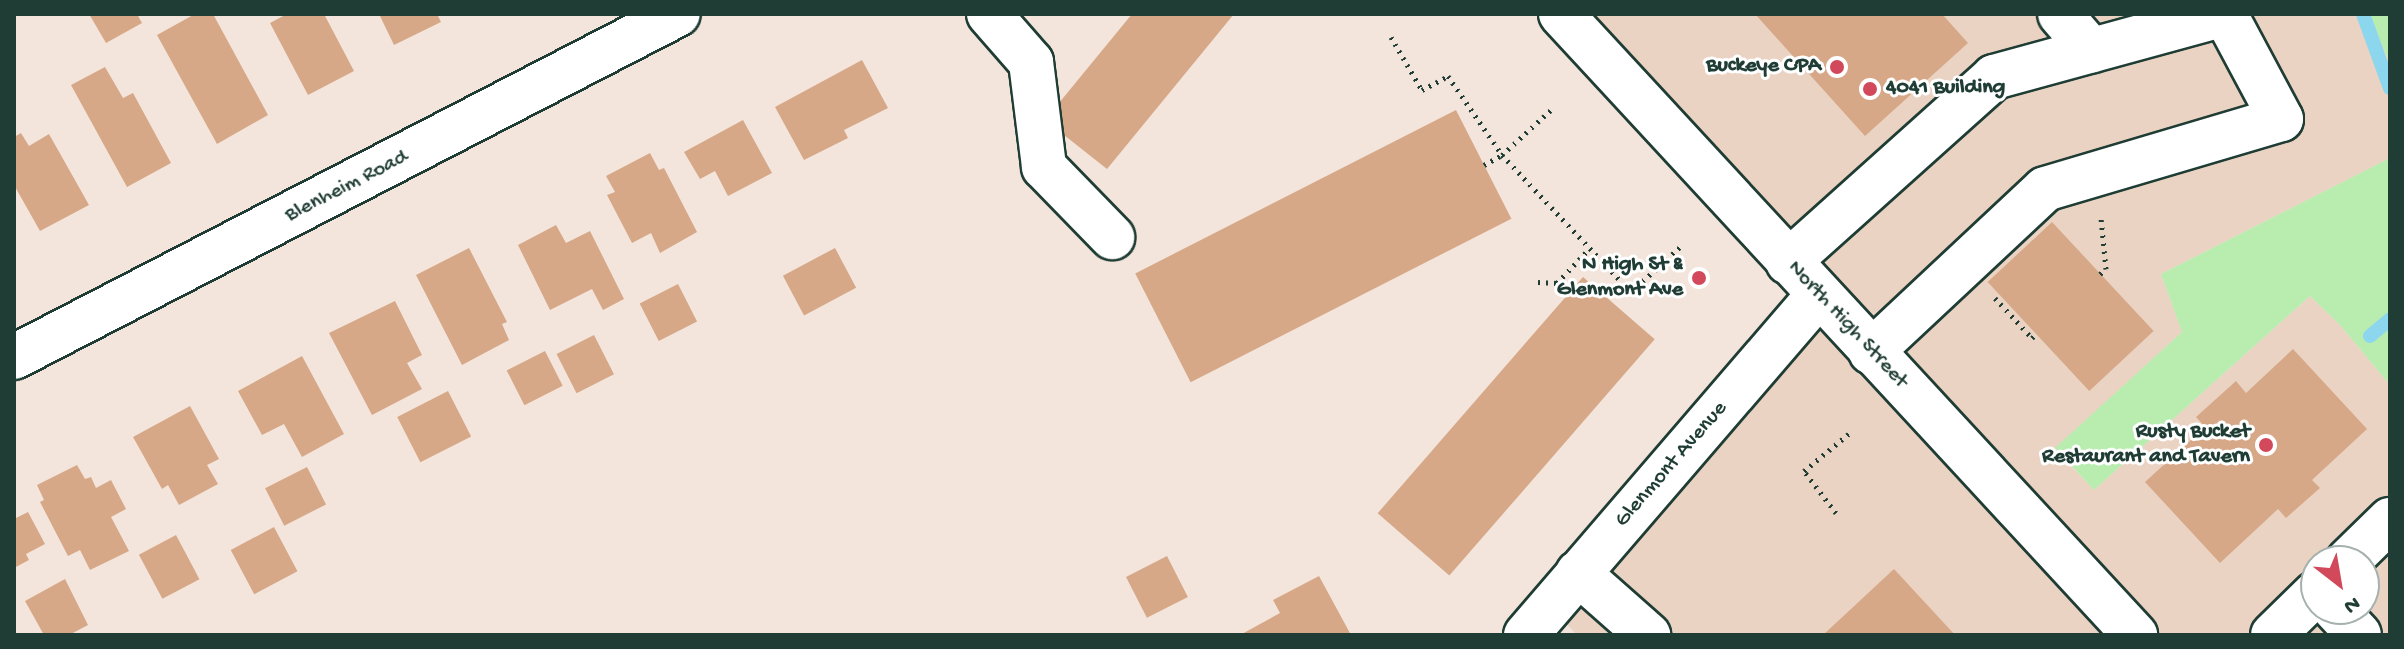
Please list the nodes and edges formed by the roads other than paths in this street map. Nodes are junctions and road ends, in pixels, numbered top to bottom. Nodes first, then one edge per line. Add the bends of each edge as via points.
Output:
1 (678, 14) edge
2 (989, 14) edge
3 (1561, 14) edge
4 (2060, 14) edge
5 (2225, 14) edge
6 (2091, 50) junction
7 (1112, 237) dead end
8 (1788, 262) junction
9 (1818, 295) junction
10 (1871, 352) junction
11 (14, 357) edge
12 (2390, 520) edge
13 (2364, 545) edge
14 (1578, 573) junction
15 (2300, 609) edge
16 (2120, 630) edge
17 (1526, 635) edge
18 (1648, 635) edge
19 (2273, 635) edge

1 - 11 street, Blenheim Road
2 - 7 street via 1031,62 1044,167
3 - 8 street, North High Street
4 - 6 street
5 - 6 street
5 - 10 street via 2281,119 2045,189
6 - 8 street via 1994,77
8 - 9 street, North High Street
9 - 10 street, North High Street
9 - 14 street, Glenmont Avenue
10 - 16 street, North High Street
12 - 13 street
14 - 17 street, Glenmont Avenue
14 - 18 street
15 - 19 street

